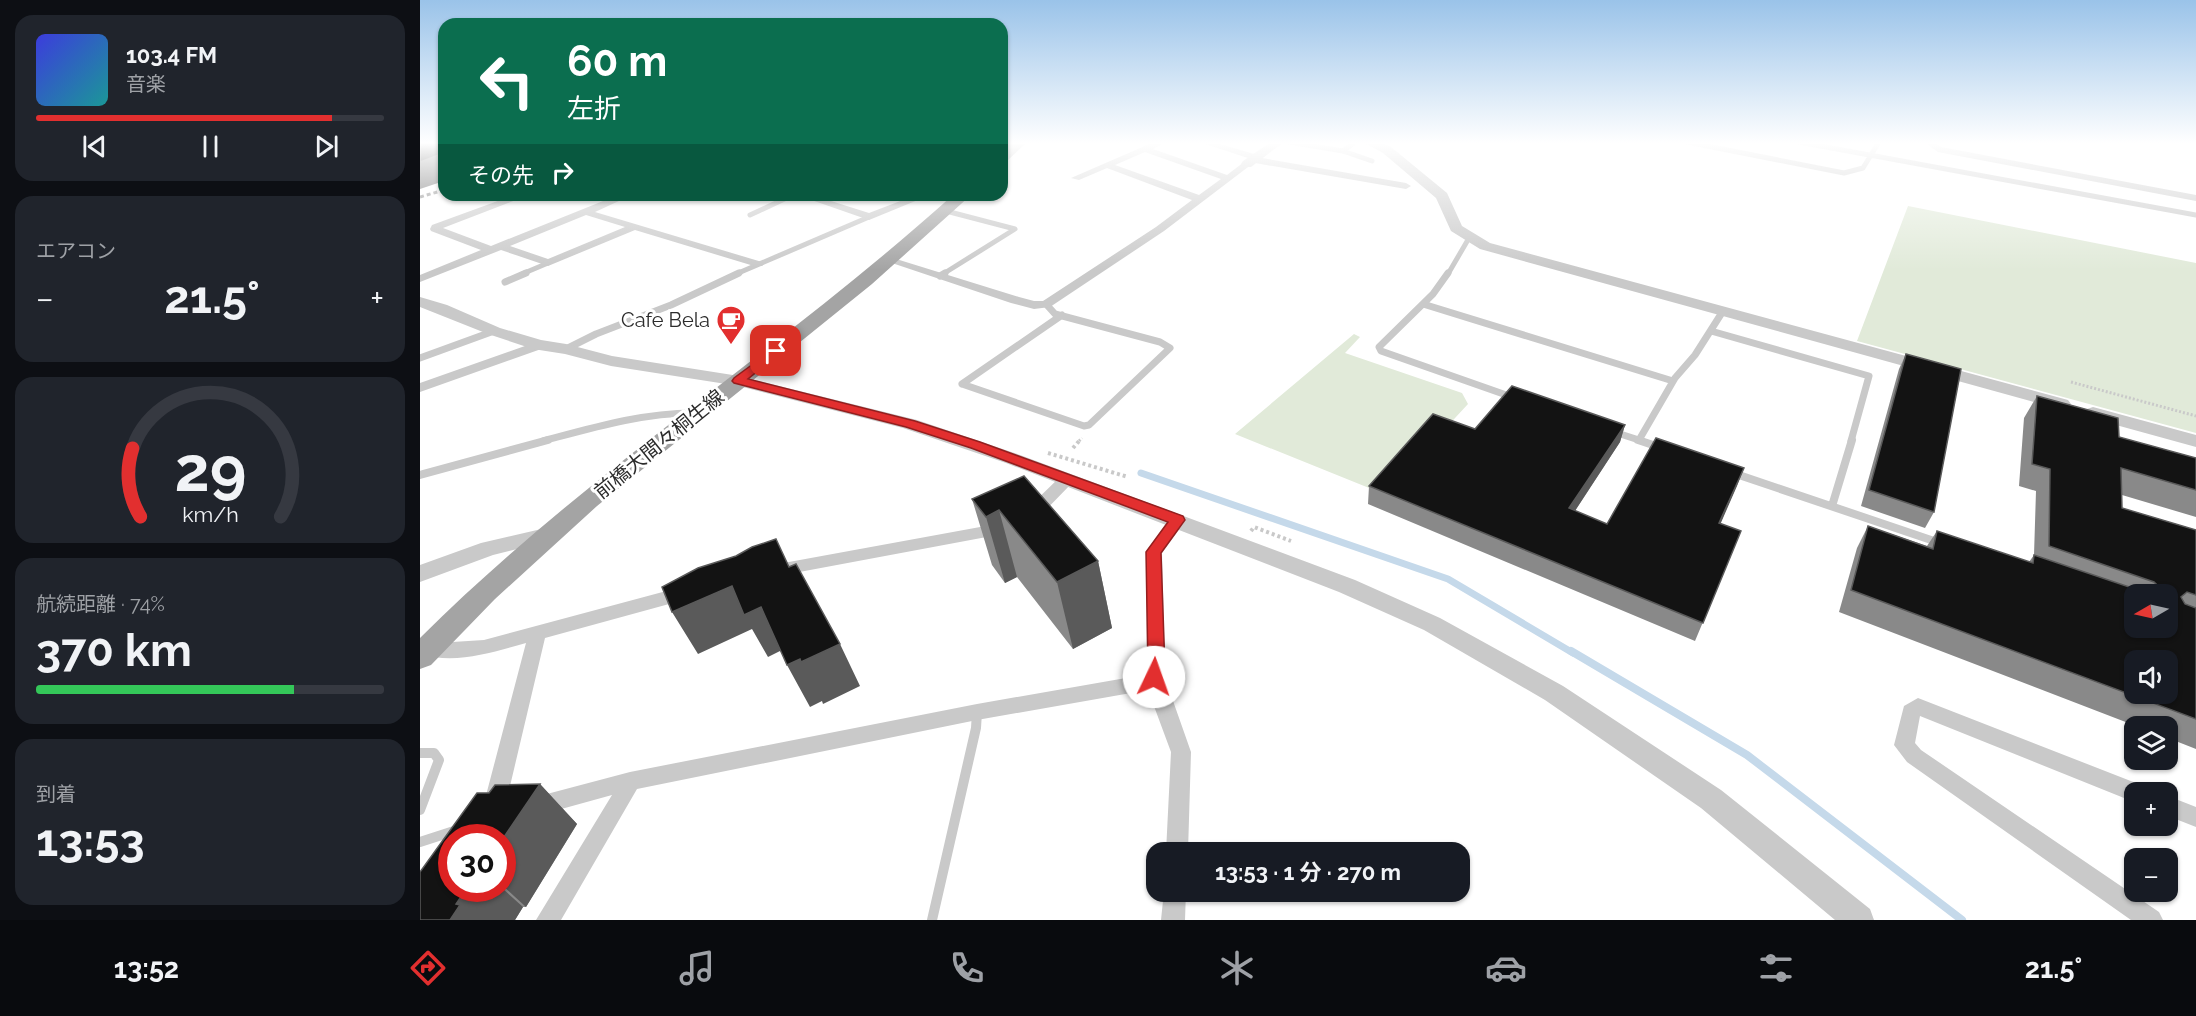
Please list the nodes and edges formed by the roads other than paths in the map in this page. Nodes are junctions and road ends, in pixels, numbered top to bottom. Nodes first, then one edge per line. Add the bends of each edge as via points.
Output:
1 (1161, 185) edge
2 (1218, 185) edge
3 (1399, 185) edge
4 (1429, 185) edge
5 (2031, 185) edge
6 (2129, 185) edge
7 (1406, 186) dead end
8 (2196, 198) edge
9 (1199, 199) junction
10 (508, 201) edge
11 (613, 201) edge
12 (780, 201) edge
13 (820, 201) edge
14 (910, 201) edge
15 (957, 201) edge
16 (946, 211) junction
17 (586, 212) junction
18 (750, 215) dead end
19 (2196, 215) edge
20 (869, 217) junction
21 (634, 227) junction
22 (1469, 238) junction
23 (494, 248) junction
24 (889, 260) junction
25 (548, 263) junction
26 (758, 264) junction
27 (940, 276) junction
28 (420, 279) edge
29 (505, 282) dead end
30 (420, 302) edge
31 (1046, 304) junction
32 (1423, 304) junction
33 (1723, 311) junction
34 (1062, 315) junction
35 (1711, 330) junction
36 (494, 331) junction
37 (539, 345) junction
38 (566, 349) junction
39 (420, 358) edge
40 (739, 381) junction
41 (1673, 381) junction
42 (420, 388) edge
43 (1521, 400) edge
44 (696, 413) junction
45 (1606, 429) edge
46 (1639, 441) junction
47 (2196, 441) edge
48 (1672, 452) edge
49 (1727, 470) edge
50 (420, 475) edge
51 (1067, 479) junction
52 (1832, 506) junction
53 (1178, 520) junction
54 (550, 534) junction
55 (1950, 546) edge
56 (420, 574) edge
57 (762, 574) edge
58 (699, 590) edge
59 (537, 633) junction
60 (424, 653) edge
61 (1152, 679) junction
62 (977, 712) junction
63 (420, 753) edge
64 (630, 781) junction
65 (2124, 788) edge
66 (420, 810) edge
67 (2178, 810) edge
68 (2196, 817) edge
69 (438, 836) edge
70 (420, 842) edge
71 (1177, 842) edge
72 (1174, 902) edge
73 (548, 920) edge
74 (932, 920) edge
75 (1173, 920) edge
76 (1859, 920) edge
77 (2151, 920) edge

1 - 9 street
2 - 9 street
3 - 7 street
4 - 22 street via 1442,196 1452,223
5 - 19 lane
6 - 8 street
9 - 31 street
10 - 23 street via 435,229
11 - 17 street
12 - 18 lane
13 - 20 street
14 - 20 street
15 - 16 main road, 前橋大間々桐生線
16 - 24 main road, 前橋大間々桐生線
16 - 27 lane via 1015,229
17 - 21 street
17 - 23 street
20 - 26 lane
21 - 25 street
21 - 26 street
22 - 32 lane via 1454,267
22 - 33 street via 1485,246
23 - 25 street
23 - 28 street
24 - 27 street
24 - 40 main road, 前橋大間々桐生線
25 - 29 lane
26 - 38 lane
27 - 31 street via 1034,305
30 - 36 street
31 - 34 lane via 1055,314
32 - 41 lane
32 - 43 lane via 1382,343 1381,351
33 - 35 lane
33 - 47 street
34 - 34 lane via 1170,348 1084,426 962,384
35 - 41 lane
35 - 52 lane via 1869,376
36 - 37 street
36 - 39 lane
37 - 38 street
37 - 42 street
38 - 40 street via 610,361
40 - 44 main road, 前橋大間々桐生線
40 - 51 street via 910,424
41 - 46 lane
44 - 50 lane via 610,423
44 - 54 main road, 前橋大間々桐生線
45 - 46 lane
46 - 48 lane
49 - 52 lane
51 - 53 street
51 - 57 street via 1027,520 1009,528
52 - 55 lane
53 - 61 street via 1154,552 1156,670
53 - 76 street via 1347,586 1421,620 1554,693 1711,799
54 - 56 street via 489,548
54 - 60 main road, 前橋大間々桐生線
58 - 59 street
59 - 60 street via 484,647
59 - 64 street via 495,803 498,811 513,812
61 - 62 street via 1138,686
61 - 71 street via 1181,752
62 - 64 street
62 - 74 lane
63 - 66 lane via 434,753 439,760
64 - 73 street
65 - 77 street via 1918,706 1911,712 1904,745 1914,756
67 - 68 street
69 - 70 lane
72 - 75 street

